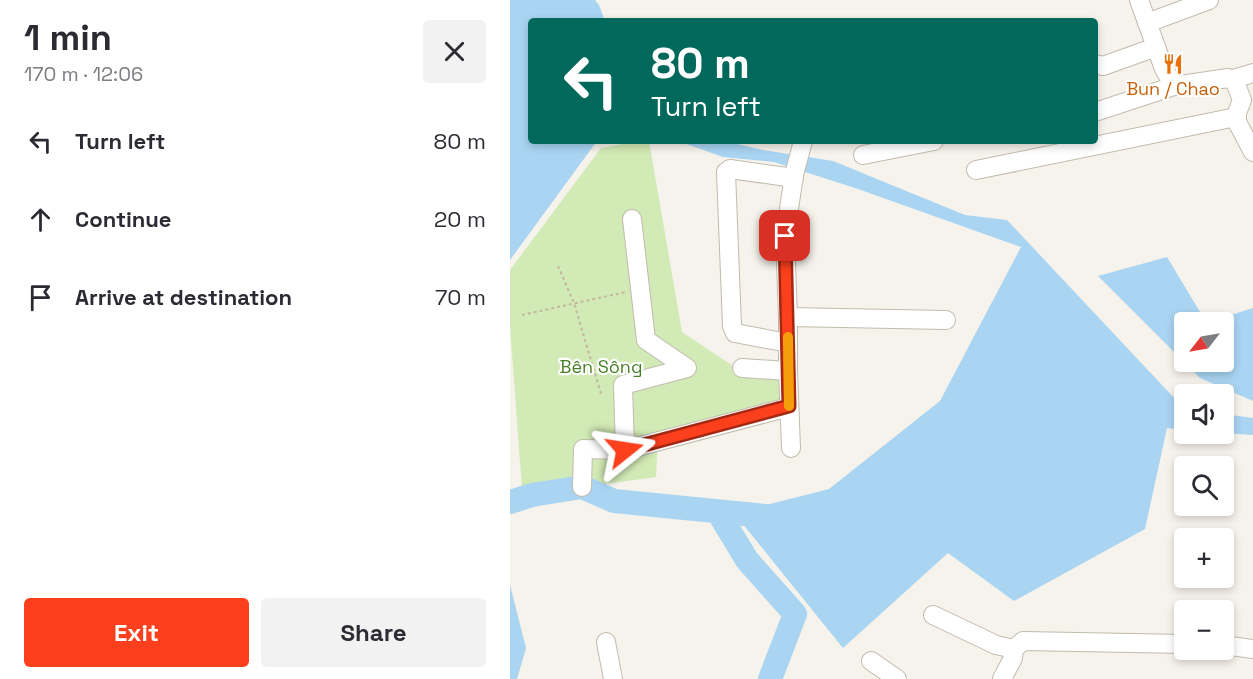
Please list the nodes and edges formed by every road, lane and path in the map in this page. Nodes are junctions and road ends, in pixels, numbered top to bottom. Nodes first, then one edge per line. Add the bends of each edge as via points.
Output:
1 (1139, 0) edge
2 (1209, 0) edge
3 (1148, 23) junction
4 (1156, 47) junction
5 (1098, 65) edge
6 (1253, 73) edge
7 (1233, 79) junction
8 (1174, 86) junction
9 (1098, 111) edge
10 (1236, 117) junction
11 (802, 144) edge
12 (918, 144) edge
13 (1253, 152) edge
14 (863, 155) dead end
15 (976, 170) dead end
16 (794, 176) junction
17 (632, 219) dead end
18 (558, 266) dead end
19 (640, 289) junction
20 (574, 303) junction
21 (522, 315) dead end
22 (788, 316) junction
23 (946, 320) dead end
24 (788, 343) junction
25 (742, 368) dead end
26 (788, 371) junction
27 (601, 394) dead end
28 (789, 406) junction
29 (791, 448) dead end
30 (625, 450) junction
31 (582, 487) dead end
32 (933, 615) dead end
33 (606, 642) dead end
34 (1174, 644) edge
35 (1234, 646) edge
36 (1014, 649) junction
37 (1253, 649) edge
38 (871, 661) dead end
39 (613, 679) edge
40 (897, 679) edge
41 (1002, 679) edge

1 - 3 street
2 - 3 street
3 - 4 street
4 - 5 street
4 - 8 street
6 - 7 street
7 - 8 street
7 - 10 street via 1242,100
8 - 9 street
10 - 13 street
10 - 15 street
11 - 16 street
12 - 14 street
16 - 22 street via 785,236
16 - 24 street via 730,169 726,172 732,326 735,333
17 - 19 street
18 - 20 path
19 - 20 path
19 - 30 street via 646,340 687,368 623,385
20 - 21 path
20 - 27 path
22 - 23 street
22 - 24 street
24 - 26 street
25 - 26 street
26 - 28 street
28 - 29 street
28 - 30 street
30 - 31 street via 583,449
32 - 36 street via 996,645
33 - 39 street
34 - 36 street via 1023,641
35 - 37 street
36 - 41 street
38 - 40 street

